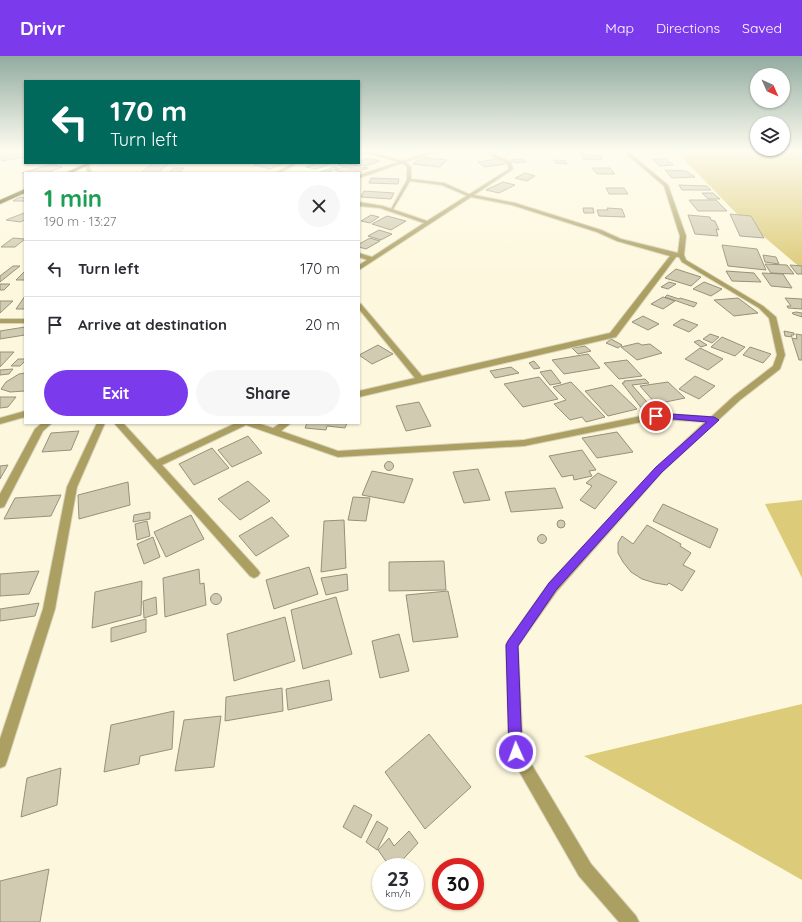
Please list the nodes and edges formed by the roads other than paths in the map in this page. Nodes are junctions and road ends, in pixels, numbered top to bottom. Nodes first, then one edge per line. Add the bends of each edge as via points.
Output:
1 (403, 190) edge
2 (458, 190) edge
3 (479, 190) edge
4 (668, 190) edge
5 (24, 191) edge
6 (471, 196) junction
7 (0, 202) edge
8 (360, 204) edge
9 (391, 210) junction
10 (428, 222) junction
11 (360, 255) edge
12 (677, 255) junction
13 (371, 259) junction
14 (360, 267) edge
15 (360, 306) edge
16 (0, 321) edge
17 (24, 322) edge
18 (420, 379) junction
19 (360, 394) edge
20 (24, 414) edge
21 (714, 420) junction
22 (0, 421) edge
23 (46, 424) edge
24 (101, 424) edge
25 (119, 424) edge
26 (241, 424) edge
27 (251, 424) edge
28 (286, 424) edge
29 (274, 432) junction
30 (156, 464) junction
31 (0, 504) edge
32 (254, 573) dead end
33 (0, 761) edge
34 (630, 922) edge

1 - 9 lane
2 - 6 lane
3 - 6 street
4 - 12 street via 683,236
5 - 7 highway
6 - 10 street
6 - 12 street via 513,204 599,230 619,240
8 - 9 street
9 - 10 street
10 - 13 street
11 - 13 street
12 - 18 street via 613,334
12 - 21 street via 761,307 772,317 781,355 777,367
13 - 14 street
15 - 18 street
16 - 17 lane
18 - 19 street
20 - 22 street
21 - 29 street via 656,416 524,443 338,454
21 - 34 street via 659,470 558,581 512,645 516,752 585,870
23 - 31 street via 39,429
24 - 33 street via 72,487 49,609
25 - 30 street
26 - 30 street
27 - 29 street
28 - 29 street
30 - 32 street

